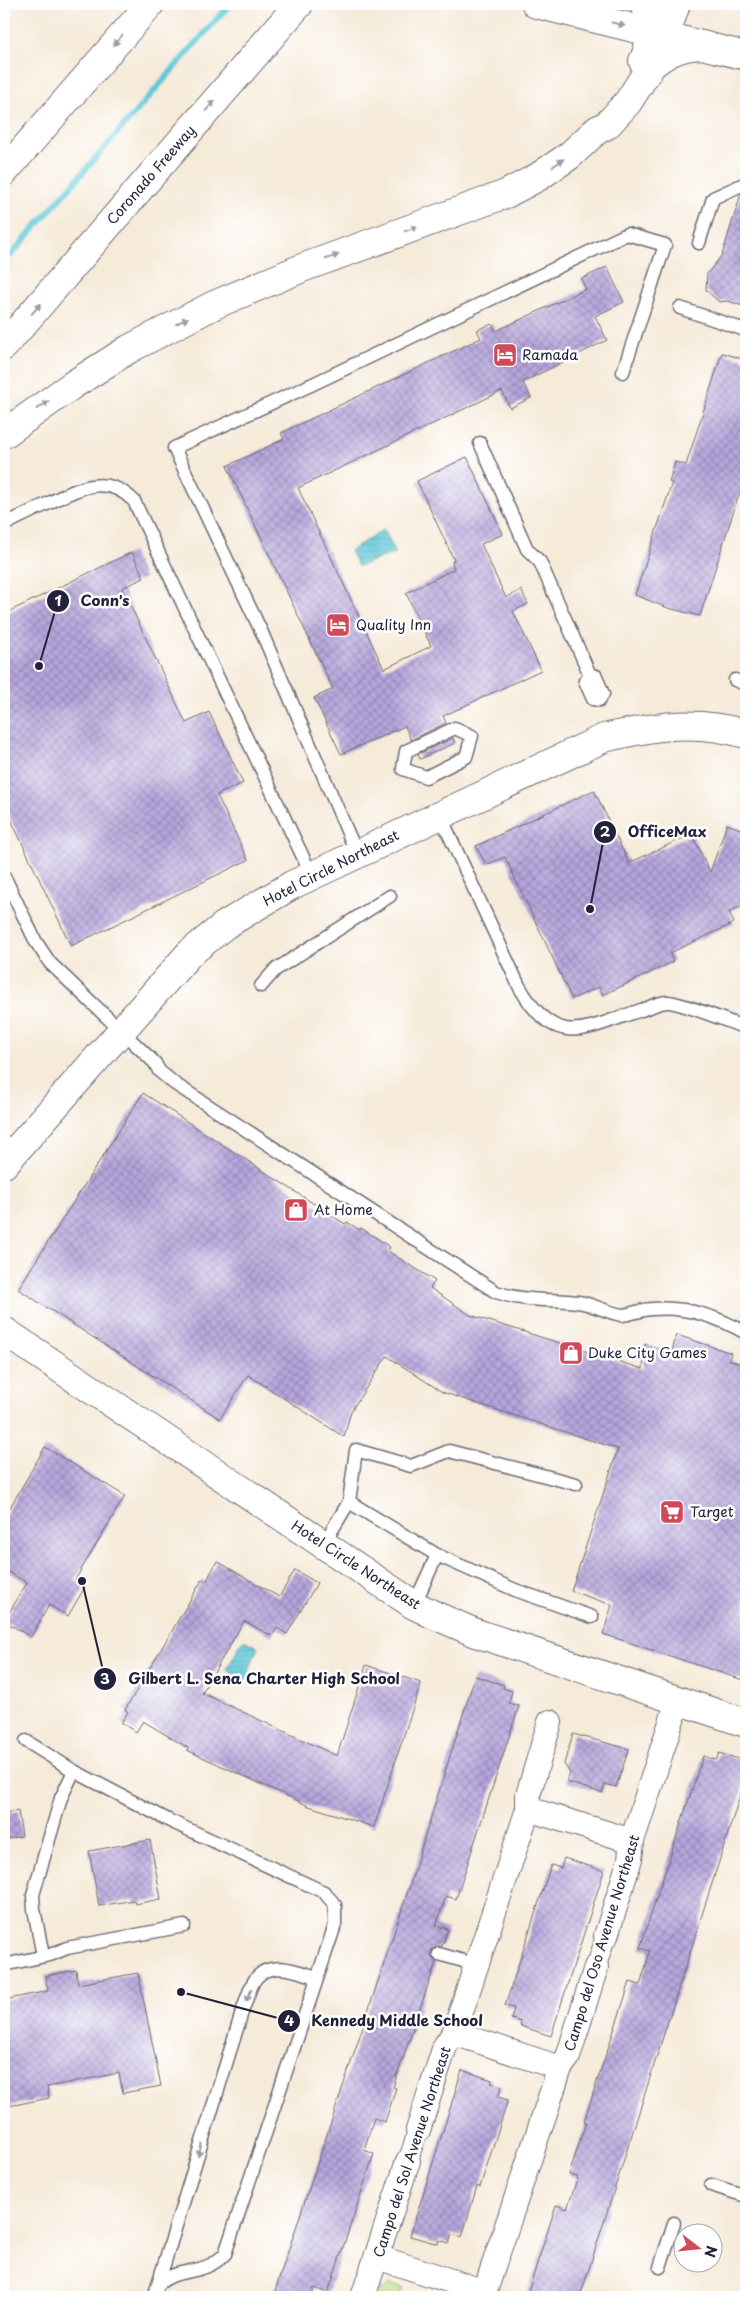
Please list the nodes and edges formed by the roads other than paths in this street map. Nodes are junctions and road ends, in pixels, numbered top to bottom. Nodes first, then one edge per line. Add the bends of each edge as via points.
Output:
1 (150, 4) edge
2 (299, 4) edge
3 (536, 4) edge
4 (645, 4) edge
5 (676, 4) edge
6 (658, 34) junction
7 (702, 45) junction
8 (746, 56) edge
9 (653, 64) junction
10 (597, 130) junction
11 (4, 172) edge
12 (746, 183) edge
13 (699, 243) dead end
14 (680, 308) dead end
15 (742, 328) dead end
16 (4, 346) edge
17 (623, 372) dead end
18 (4, 434) edge
19 (480, 443) dead end
20 (4, 525) edge
21 (590, 676) dead end
22 (746, 734) edge
23 (472, 736) joint
24 (440, 815) junction
25 (357, 854) junction
26 (4, 876) edge
27 (312, 876) junction
28 (390, 896) dead end
29 (261, 986) dead end
30 (746, 1028) edge
31 (121, 1031) junction
32 (4, 1164) edge
33 (4, 1330) edge
34 (746, 1333) edge
35 (576, 1484) dead end
36 (349, 1502) junction
37 (324, 1545) junction
38 (437, 1556) junction
39 (414, 1604) junction
40 (592, 1617) dead end
41 (678, 1700) junction
42 (550, 1722) dead end
43 (746, 1723) edge
44 (26, 1741) dead end
45 (74, 1772) junction
46 (528, 1809) junction
47 (632, 1841) junction
48 (184, 1926) dead end
49 (606, 1936) joint
50 (439, 1954) dead end
51 (43, 1956) junction
52 (4, 1965) edge
53 (477, 1965) junction
54 (596, 1967) joint
55 (317, 1977) junction
56 (454, 2033) junction
57 (560, 2068) junction
58 (418, 2130) joint
59 (408, 2161) joint
60 (711, 2185) dead end
61 (746, 2196) edge
62 (672, 2230) edge
63 (377, 2257) junction
64 (660, 2267) dead end
65 (158, 2284) junction
66 (484, 2295) edge
67 (154, 2297) edge
68 (363, 2297) edge

1 -> 11 main road
16 -> 2 main road, Coronado Freeway
3 -> 6 main road
4 - 6 main road
5 - 6 main road
6 - 7 main road
6 - 9 main road
6 - 10 main road via 625,89 600,120
7 - 8 main road
7 - 9 main road via 672,50
9 - 10 main road via 616,116
18 -> 10 main road via 71,386 158,333 272,280 506,194 553,167
12 - 13 lane via 713,198
14 - 15 lane
17 - 25 lane via 665,245 627,234 174,448 262,633
19 - 21 lane via 527,549 540,562
20 - 27 lane via 83,487 110,486 134,501
22 - 24 main road, Hotel Circle Northeast via 702,725 650,727 604,738
23 - 23 lane via 455,728 406,751 403,769 426,777 466,756
24 - 25 main road, Hotel Circle Northeast
24 - 30 lane via 519,986 528,1002 549,1023 573,1030 596,1027 667,1002
25 - 27 main road, Hotel Circle Northeast
26 - 31 lane via 36,942 50,963
27 - 31 main road, Hotel Circle Northeast via 225,925 189,954
28 - 29 lane via 275,970
31 - 32 main road, Hotel Circle Northeast
31 - 34 lane via 175,1084 496,1292 516,1299 578,1302 624,1315 670,1308 706,1315
33 - 37 main road, Hotel Circle Northeast
35 - 36 lane via 449,1452 411,1466 356,1450
36 - 37 lane
36 - 38 lane
37 - 39 main road, Hotel Circle Northeast
38 - 39 lane
38 - 40 lane via 515,1590
39 - 41 main road, Hotel Circle Northeast via 434,1616 476,1632
41 - 43 main road, Hotel Circle Northeast
41 - 47 street, Campo del Oso Avenue Northeast
42 - 46 street, Campo del Sol Avenue Northeast via 528,1795
44 - 45 lane
45 - 51 lane via 61,1798 33,1895
45 - 55 lane via 214,1842 324,1892 335,1905 335,1924
46 - 47 street
46 - 53 street, Campo del Sol Avenue Northeast
47 - 49 street, Campo del Oso Avenue Northeast via 630,1859
48 - 51 lane via 68,1948
49 - 54 street, Campo del Oso Avenue Northeast
50 - 53 lane
51 - 52 lane
53 - 56 street, Campo del Sol Avenue Northeast
54 - 57 street, Campo del Oso Avenue Northeast via 568,2057
55 - 65 lane via 225,2254 214,2264 166,2277
55 -> 65 lane via 270,1968 257,1977 243,2009
56 - 57 street
56 - 58 street, Campo del Sol Avenue Northeast via 445,2046
57 - 66 street, Campo del Oso Avenue Northeast
58 - 59 street, Campo del Sol Avenue Northeast
59 - 63 street, Campo del Sol Avenue Northeast
60 - 61 lane
62 - 64 lane
63 - 66 street
63 - 68 street, Campo del Sol Avenue Northeast
65 - 67 lane

